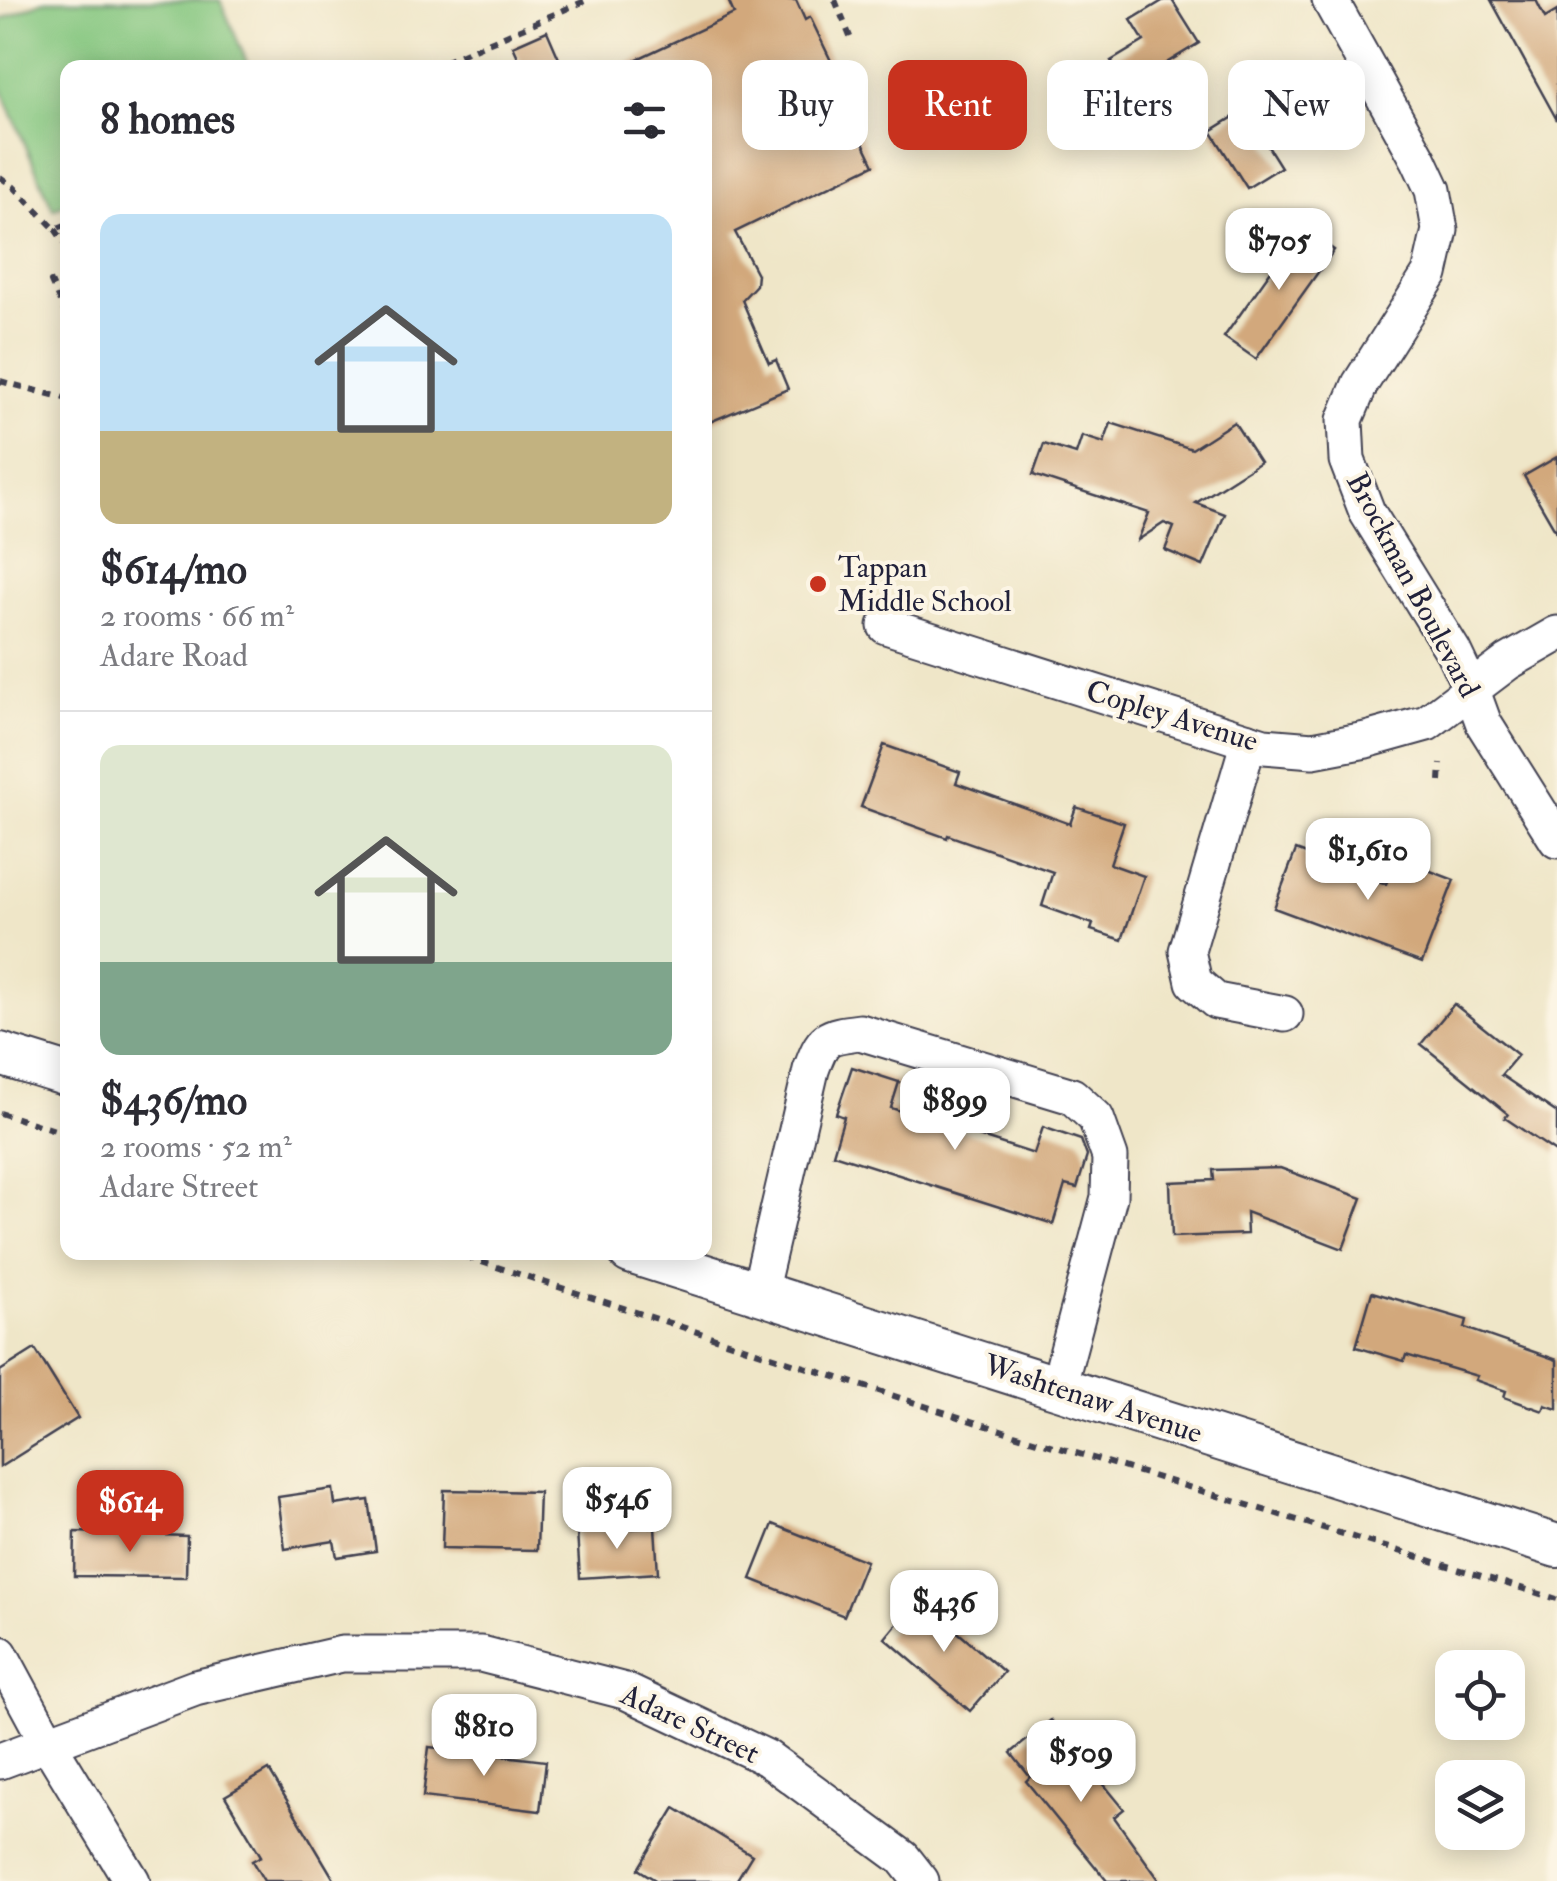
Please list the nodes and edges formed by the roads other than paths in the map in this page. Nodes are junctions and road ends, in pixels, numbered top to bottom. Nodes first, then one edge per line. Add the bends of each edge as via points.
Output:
1 (1330, 0) edge
2 (886, 626) dead end
3 (1557, 634) edge
4 (1472, 691) junction
5 (1248, 740) junction
6 (1557, 840) edge
7 (1284, 1014) dead end
8 (0, 1054) edge
9 (60, 1073) edge
10 (655, 1260) edge
11 (758, 1293) junction
12 (1058, 1388) junction
13 (1557, 1546) edge
14 (0, 1654) edge
15 (48, 1743) junction
16 (0, 1761) edge
17 (132, 1881) edge
18 (921, 1881) edge

1 - 4 street, Brockman Boulevard via 1419,160 1440,230 1430,274 1360,384 1346,420 1347,460 1367,512
2 - 5 street, Copley Avenue
3 - 4 street, Copley Avenue
4 - 5 street, Copley Avenue via 1427,723 1366,740 1313,750
4 - 6 street, Brockman Boulevard via 1484,724
5 - 7 street via 1187,950 1194,982 1216,1001
8 - 9 main road
10 - 11 main road, Washtenaw Avenue
11 - 12 main road, Washtenaw Avenue
11 - 12 street via 821,1044 860,1032 1072,1096 1096,1118 1110,1157 1109,1184
12 - 13 main road, Washtenaw Avenue
14 - 15 street
15 - 16 street, Adare Street
15 - 17 street
15 - 18 street, Adare Street via 184,1691 342,1654 481,1654 625,1690 767,1758 904,1858

